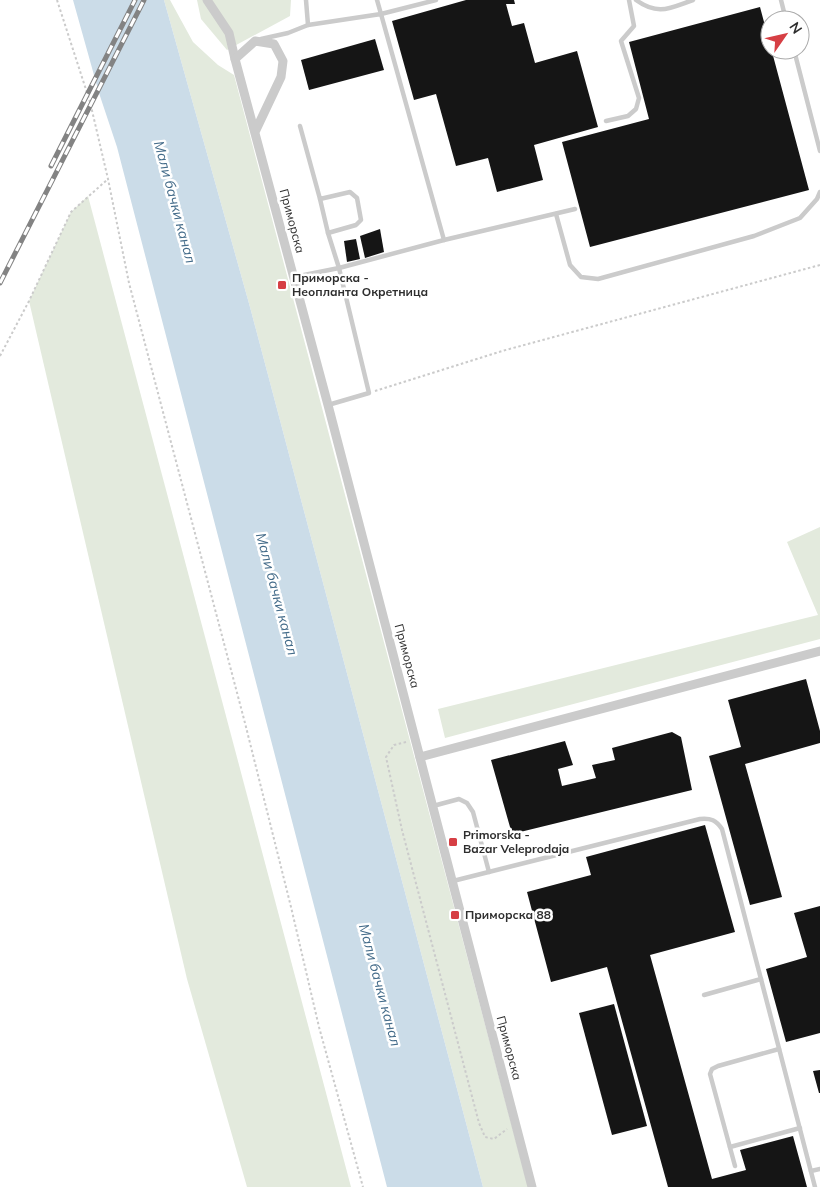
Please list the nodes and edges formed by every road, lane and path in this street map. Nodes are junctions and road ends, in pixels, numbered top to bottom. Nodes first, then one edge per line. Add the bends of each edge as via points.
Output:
1 (57, 0) edge
2 (207, 0) edge
3 (306, 0) edge
4 (377, 0) edge
5 (436, 0) edge
6 (629, 0) edge
7 (636, 0) edge
8 (693, 0) edge
9 (381, 14) junction
10 (308, 25) junction
11 (255, 40) junction
12 (235, 59) junction
13 (797, 60) edge
14 (606, 121) dead end
15 (300, 126) dead end
16 (255, 132) junction
17 (820, 151) edge
18 (108, 179) junction
19 (820, 192) edge
20 (320, 199) junction
21 (575, 209) dead end
22 (556, 214) junction
23 (328, 233) junction
24 (444, 240) junction
25 (820, 265) edge
26 (339, 268) junction
27 (294, 277) junction
28 (0, 356) edge
29 (369, 393) junction
30 (328, 405) junction
31 (820, 651) edge
32 (416, 740) junction
33 (420, 757) junction
34 (433, 806) junction
35 (489, 872) junction
36 (453, 881) junction
37 (761, 979) junction
38 (704, 995) dead end
39 (779, 1049) junction
40 (517, 1127) junction
41 (800, 1128) junction
42 (730, 1147) junction
43 (736, 1166) dead end
44 (820, 1169) edge
45 (811, 1171) junction
46 (363, 1187) edge
47 (532, 1187) edge
48 (815, 1187) edge

1 - 18 path via 90,102
2 - 12 street, Приморска via 229,33
3 - 10 lane
4 - 9 lane
5 - 9 lane
6 - 14 lane via 634,26 621,40 639,98 636,109 628,116
7 - 8 lane via 647,8 660,11
9 - 10 lane
9 - 24 lane
10 - 11 lane
11 - 12 street
11 - 16 street via 274,44 283,61 281,77
12 - 16 street, Приморска
13 - 17 lane
15 - 20 lane
16 - 27 street, Приморска
18 - 28 path via 71,212
18 - 46 path via 129,283 247,733 318,1027
19 - 22 lane via 800,218 754,236 598,278 581,277 570,265
20 - 23 lane
20 - 23 lane via 350,192 357,198 361,220 356,226
21 - 22 lane
22 - 24 lane
23 - 26 lane
24 - 26 lane
25 - 29 path via 502,351
26 - 27 lane
26 - 29 lane
27 - 30 street, Приморска
29 - 30 lane
30 - 32 street, Приморска
31 - 33 street
32 - 33 street, Приморска
32 - 40 path via 394,745 386,757 402,830 479,1123 485,1137 494,1139 505,1130
33 - 34 street, Приморска
34 - 35 lane via 459,799 467,803 473,812
34 - 36 street, Приморска
35 - 36 lane
35 - 37 lane via 710,818 722,829
36 - 40 street, Приморска
37 - 38 lane
37 - 39 lane
39 - 41 lane
39 - 42 lane via 712,1069 710,1074
40 - 47 street, Приморска
41 - 42 lane
41 - 45 lane
42 - 43 lane
44 - 45 lane
45 - 48 lane

